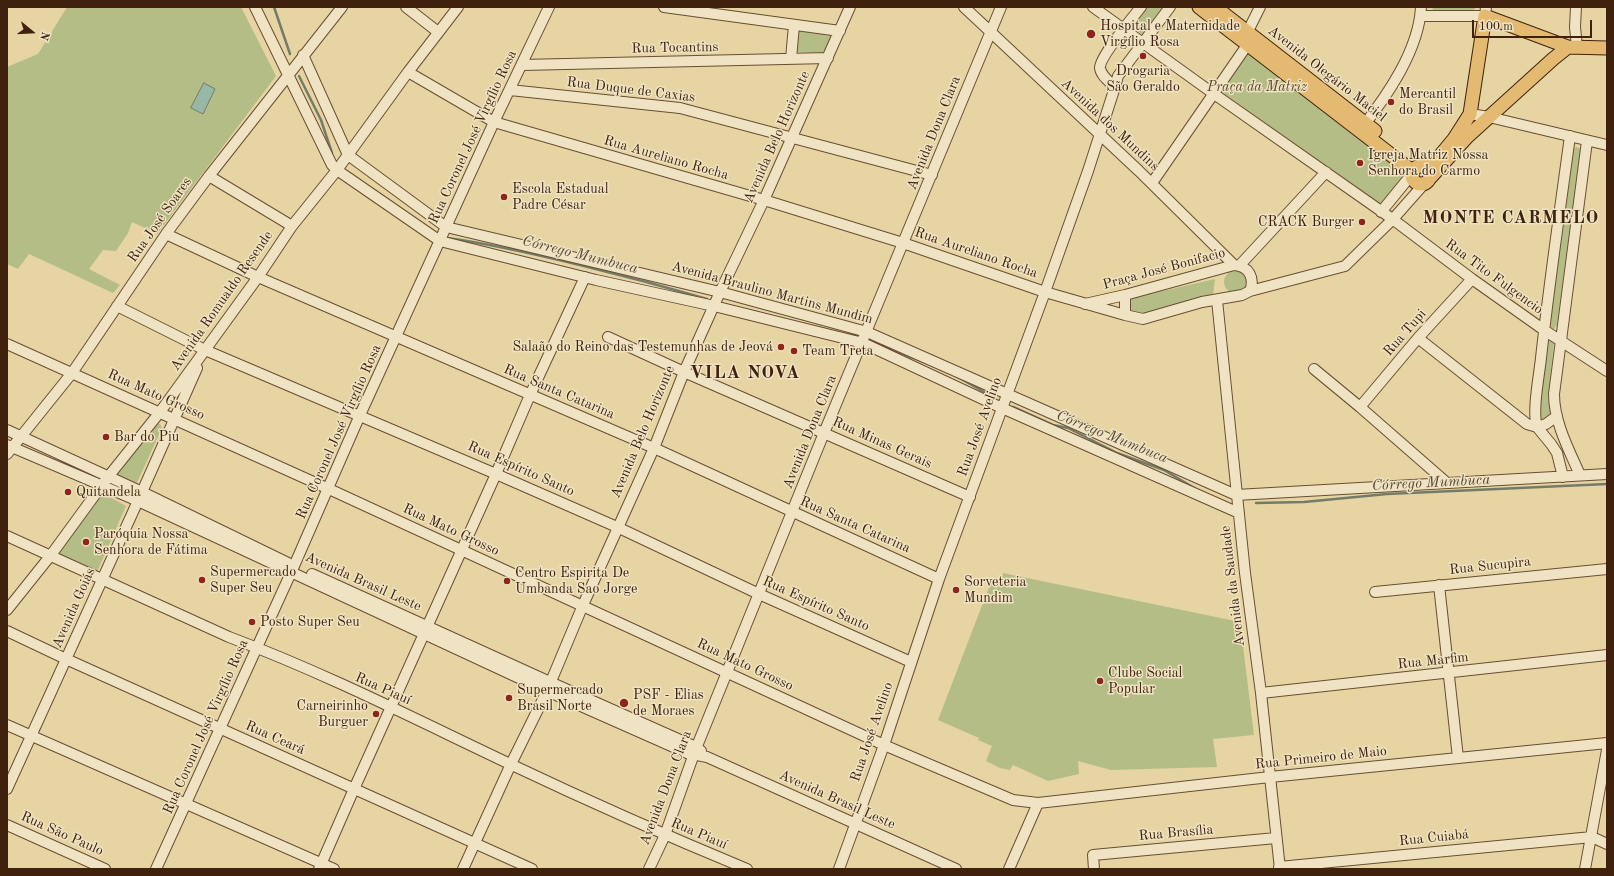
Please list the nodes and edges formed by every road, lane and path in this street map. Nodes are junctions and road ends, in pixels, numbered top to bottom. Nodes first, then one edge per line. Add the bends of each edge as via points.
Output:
1 (255, 7) edge
2 (342, 7) edge
3 (406, 7) edge
4 (458, 7) edge
5 (549, 7) edge
6 (664, 7) edge
7 (668, 7) edge
8 (850, 7) edge
9 (964, 7) edge
10 (1001, 7) edge
11 (1093, 7) edge
12 (1141, 7) edge
13 (1170, 7) edge
14 (1199, 7) edge
15 (1215, 7) edge
16 (1260, 7) edge
17 (1576, 7) edge
18 (1421, 12) edge
19 (1486, 12) edge
20 (794, 25) junction
21 (1124, 28) junction
22 (840, 31) junction
23 (438, 32) junction
24 (990, 32) junction
25 (1249, 38) junction
26 (1143, 43) junction
27 (1573, 47) junction
28 (1607, 48) edge
29 (303, 55) junction
30 (828, 58) junction
31 (791, 59) junction
32 (522, 65) junction
33 (408, 72) junction
34 (288, 75) junction
35 (1115, 87) junction
36 (510, 90) junction
37 (1214, 94) junction
38 (1470, 114) junction
39 (1489, 117) junction
40 (494, 122) junction
41 (1362, 127) junction
42 (1101, 134) junction
43 (1570, 136) junction
44 (792, 139) junction
45 (1588, 140) junction
46 (1607, 145) edge
47 (348, 155) junction
48 (337, 170) junction
49 (1326, 172) junction
50 (1421, 173) junction
51 (932, 175) junction
52 (209, 176) junction
53 (1152, 183) junction
54 (764, 200) junction
55 (1381, 212) junction
56 (1392, 219) junction
57 (292, 226) junction
58 (446, 227) junction
59 (166, 234) junction
60 (440, 241) junction
61 (903, 243) junction
62 (1237, 265) junction
63 (258, 277) junction
64 (585, 277) junction
65 (1472, 279) junction
66 (1250, 291) junction
67 (720, 292) junction
68 (1045, 292) junction
69 (1125, 295) junction
70 (1217, 300) junction
71 (1085, 304) junction
72 (117, 306) junction
73 (714, 306) junction
74 (1125, 315) junction
75 (1544, 330) junction
76 (867, 332) junction
77 (397, 336) junction
78 (608, 337) dead end
79 (1418, 338) junction
80 (1560, 340) junction
81 (863, 342) junction
82 (7, 344) edge
83 (205, 350) junction
84 (1314, 369) dead end
85 (1607, 371) edge
86 (684, 372) junction
87 (72, 373) junction
88 (530, 394) junction
89 (1007, 394) junction
90 (1360, 406) junction
91 (1002, 408) junction
92 (160, 412) junction
93 (360, 415) junction
94 (1556, 416) junction
95 (175, 419) junction
96 (1537, 427) junction
97 (7, 430) edge
98 (824, 433) junction
99 (21, 436) junction
100 (654, 448) junction
101 (9, 449) edge
102 (48, 449) junction
103 (43, 460) junction
104 (496, 474) junction
105 (1607, 474) edge
106 (1563, 476) junction
107 (1580, 476) junction
108 (105, 481) junction
109 (1447, 483) junction
110 (329, 489) junction
111 (1236, 496) junction
112 (140, 497) junction
113 (970, 498) junction
114 (1239, 511) junction
115 (793, 512) junction
116 (617, 527) junction
117 (7, 536) edge
118 (462, 550) junction
119 (51, 555) junction
120 (293, 569) junction
121 (1607, 569) edge
122 (102, 578) junction
123 (939, 579) junction
124 (1440, 585) junction
125 (1375, 592) dead end
126 (760, 594) junction
127 (583, 605) junction
128 (7, 610) edge
129 (427, 630) junction
130 (7, 631) edge
131 (257, 647) junction
132 (1607, 655) edge
133 (66, 659) junction
134 (911, 662) junction
135 (728, 672) junction
136 (1450, 673) junction
137 (548, 687) junction
138 (1261, 694) junction
139 (391, 707) junction
140 (7, 725) edge
141 (220, 728) junction
142 (31, 735) junction
143 (1607, 743) edge
144 (884, 745) junction
145 (1607, 750) edge
146 (695, 751) junction
147 (1458, 758) junction
148 (511, 764) junction
149 (1270, 777) junction
150 (7, 789) edge
151 (354, 789) junction
152 (1038, 803) junction
153 (187, 804) junction
154 (855, 823) junction
155 (7, 825) edge
156 (664, 835) junction
157 (1592, 837) junction
158 (1276, 838) junction
159 (474, 843) junction
160 (1607, 844) edge
161 (321, 866) edge
162 (1280, 868) edge
163 (105, 869) edge
164 (156, 869) edge
165 (334, 869) edge
166 (463, 869) edge
167 (532, 869) edge
168 (649, 869) edge
169 (747, 869) edge
170 (839, 869) edge
171 (956, 869) edge
172 (1009, 869) edge
173 (1094, 869) edge
174 (1585, 869) edge

1 - 34 street, Avenida Braulino Martins Mundim
2 - 29 street, Rua José Soares
3 - 23 street
4 - 23 street, Avenida Romualdo Resende
5 - 32 street, Rua Coronel José Virgílio Rosa
6 - 7 street
7 - 20 street
8 - 22 street, Avenida Belo Horizonte
9 - 24 street, Avenida dos Mundins
10 - 24 street, Avenida Dona Clara
11 - 21 street, Rua Tito Fulgencio
12 - 21 street
13 - 26 street, Rua José Avelino
14 - 25 main road, Avenida Olegário Maciel
15 - 25 main road, Avenida Olegário Maciel
16 - 25 street
17 - 27 street
18 - 19 street
18 - 41 street via 1400,74
19 - 27 main road
19 - 38 main road
20 - 22 street
20 - 31 street
21 - 26 street, Rua Tito Fulgencio
21 - 35 street via 1100,63 1103,75
22 - 30 street, Avenida Belo Horizonte
23 - 33 street, Avenida Romualdo Resende
24 - 42 street, Avenida dos Mundins
24 - 51 street, Avenida Dona Clara
25 - 37 street
25 - 41 main road, Avenida Olegário Maciel
26 - 35 street, Rua José Avelino via 1118,76
26 - 37 street, Rua Tito Fulgencio
27 - 28 main road
27 - 39 main road via 1553,59
29 - 34 street, Rua José Soares
29 - 47 street, Avenida Braulino Martins Mundim
30 - 31 street, Rua Tocantins
30 - 44 street, Avenida Belo Horizonte
31 - 32 street, Rua Tocantins
32 - 36 street, Rua Coronel José Virgílio Rosa
33 - 40 street, Rua Aureliano Rocha
33 - 47 street, Avenida Romualdo Resende
34 - 48 street, Avenida Braulino Martins Mundim via 332,166
34 - 52 street, Rua José Soares
35 - 42 street, Rua José Avelino
36 - 40 street, Rua Coronel José Virgílio Rosa
36 - 44 street, Rua Duque de Caxias via 680,108
37 - 49 street, Rua Tito Fulgencio
37 - 53 street
38 - 39 street
38 - 50 main road via 1435,162
39 - 43 street
39 - 50 main road
40 - 54 street, Rua Aureliano Rocha
40 - 58 street, Rua Coronel José Virgílio Rosa
41 - 50 main road, Avenida Olegário Maciel
42 - 53 street, Avenida dos Mundins
42 - 68 street, Rua José Avelino
43 - 45 street
43 - 75 street
44 - 51 street, Rua Duque de Caxias
44 - 54 street, Avenida Belo Horizonte
45 - 46 street
45 - 80 street
47 - 48 street, Avenida Romualdo Resende
47 - 58 street, Avenida Braulino Martins Mundim
48 - 57 street, Avenida Romualdo Resende
48 - 60 street, Avenida Braulino Martins Mundim
49 - 55 street, Rua Tito Fulgencio
49 - 62 street
50 - 55 street
50 - 56 street
51 - 61 street, Avenida Dona Clara
52 - 57 street
52 - 59 street, Rua José Soares
53 - 62 street, Avenida dos Mundins
54 - 61 street, Rua Aureliano Rocha
54 - 67 street, Avenida Belo Horizonte
55 - 56 street, Rua Tito Fulgencio
56 - 65 street, Rua Tito Fulgencio
56 - 66 street via 1345,266
57 - 63 street, Avenida Romualdo Resende
58 - 60 street, Rua Coronel José Virgílio Rosa
58 - 67 street, Avenida Braulino Martins Mundim
59 - 63 street, Rua Santa Catarina
59 - 72 street, Rua José Soares
60 - 64 street, Avenida Braulino Martins Mundim
60 - 77 street, Rua Coronel José Virgílio Rosa
61 - 68 street, Rua Aureliano Rocha
61 - 76 street, Avenida Dona Clara
62 - 66 street, Praça José Bonifacio via 1246,268 1251,274
62 - 69 street, Praça José Bonifacio
63 - 77 street, Rua Santa Catarina
63 - 83 street, Avenida Romualdo Resende
64 - 73 street, Avenida Braulino Martins Mundim
64 - 88 street
65 - 75 street, Rua Tito Fulgencio
65 - 79 street, Rua Tupi
66 - 70 street, Praça José Bonifacio
67 - 73 street, Avenida Belo Horizonte
67 - 76 street, Avenida Braulino Martins Mundim
68 - 71 street, Rua Aureliano Rocha
68 - 89 street, Rua José Avelino
69 - 71 street, Praça José Bonifacio
69 - 74 street
70 - 74 street, Praça José Bonifacio via 1143,318
70 - 111 street, Avenida da Saudade
71 - 74 street, Praça José Bonifacio
72 - 83 street, Rua Espírito Santo
72 - 87 street, Rua José Soares
73 - 81 street, Avenida Braulino Martins Mundim
73 - 86 street, Avenida Belo Horizonte
75 - 80 street, Rua Tito Fulgencio
75 - 96 street via 1536,407
76 - 81 street, Avenida Dona Clara
76 - 89 street, Avenida Braulino Martins Mundim
77 - 88 street, Rua Santa Catarina
77 - 93 street, Rua Coronel José Virgílio Rosa
78 - 86 street, Rua Minas Gerais
79 - 90 street, Rua Tupi
79 - 96 street via 1527,424
80 - 85 street, Rua Tito Fulgencio
80 - 94 street via 1554,394
81 - 91 street, Avenida Braulino Martins Mundim
81 - 98 street, Avenida Dona Clara
82 - 87 street, Rua Mato Grosso
83 - 92 street, Avenida Romualdo Resende
83 - 93 street, Rua Espírito Santo
83 - 95 street, Avenida Goiás
84 - 90 street
86 - 98 street, Rua Minas Gerais
86 - 100 street, Avenida Belo Horizonte
87 - 92 street, Rua Mato Grosso
87 - 99 street, Rua José Soares
88 - 100 street, Rua Santa Catarina
88 - 104 street
89 - 91 street, Rua José Avelino
89 - 111 street, Avenida Braulino Martins Mundim
90 - 109 street
91 - 113 street, Rua José Avelino
91 - 114 street, Avenida Braulino Martins Mundim
92 - 95 street, Rua Mato Grosso
92 - 108 street, Avenida Romualdo Resende
93 - 104 street, Rua Espírito Santo
93 - 110 street, Rua Coronel José Virgílio Rosa
94 - 96 street
94 - 107 street
95 - 110 street, Rua Mato Grosso
95 - 112 street, Avenida Goiás
96 - 106 street via 1557,453
97 - 99 street, Avenida Brasil Leste
98 - 113 street, Rua Minas Gerais
98 - 115 street, Avenida Dona Clara
99 - 101 street, Rua José Soares
99 - 102 street, Avenida Brasil Leste
100 - 115 street, Rua Santa Catarina
100 - 116 street, Avenida Belo Horizonte
101 - 103 street, Avenida Brasil Leste
102 - 103 street
102 - 108 street, Avenida Brasil Leste
103 - 108 street, Avenida Brasil Leste
104 - 116 street, Rua Espírito Santo
104 - 118 street
105 - 107 street, Avenida Braulino Martins Mundim
106 - 107 street, Avenida Braulino Martins Mundim
106 - 109 street, Avenida Braulino Martins Mundim
108 - 112 street, Avenida Brasil Leste
108 - 119 street, Avenida Romualdo Resende
109 - 111 street, Avenida Braulino Martins Mundim
110 - 118 street, Rua Mato Grosso
110 - 120 street, Rua Coronel José Virgílio Rosa
111 - 114 street, Avenida da Saudade
112 - 120 street, Avenida Brasil Leste
112 - 122 street, Avenida Goiás
113 - 123 street, Rua José Avelino
114 - 138 street, Avenida da Saudade
115 - 123 street, Rua Santa Catarina
115 - 126 street, Avenida Dona Clara
116 - 126 street, Rua Espírito Santo
116 - 127 street, Avenida Belo Horizonte
117 - 119 street, Rua Piauí
118 - 127 street, Rua Mato Grosso
118 - 129 street
119 - 122 street, Rua Piauí
119 - 128 street, Avenida Romualdo Resende
120 - 129 street, Avenida Brasil Leste
120 - 131 street, Rua Coronel José Virgílio Rosa
121 - 124 street, Rua Sucupira
122 - 131 street, Rua Piauí via 229,637
122 - 133 street, Avenida Goiás
123 - 134 street, Rua José Avelino
124 - 125 street, Rua Sucupira
124 - 136 street
126 - 134 street, Rua Espírito Santo
126 - 135 street, Avenida Dona Clara
127 - 135 street, Rua Mato Grosso
127 - 137 street, Avenida Belo Horizonte
129 - 137 street, Avenida Brasil Leste
129 - 139 street
130 - 133 street, Rua Ceará
131 - 139 street, Rua Piauí
131 - 141 street, Rua Coronel José Virgílio Rosa
132 - 136 street, Rua Marfim
133 - 141 street, Rua Ceará
133 - 142 street, Avenida Goiás
134 - 144 street, Rua José Avelino
135 - 144 street, Rua Mato Grosso
135 - 146 street, Avenida Dona Clara
136 - 138 street, Rua Marfim
136 - 147 street
137 - 146 street, Avenida Brasil Leste
137 - 148 street, Avenida Belo Horizonte
138 - 149 street, Avenida da Saudade
139 - 148 street, Rua Piauí
139 - 151 street
140 - 142 street
141 - 151 street, Rua Ceará
141 - 153 street, Rua Coronel José Virgílio Rosa
142 - 150 street, Avenida Goiás
142 - 153 street
143 - 147 street, Rua Primeiro de Maio
144 - 152 street, Rua Mato Grosso via 1013,800
144 - 154 street, Rua José Avelino
145 - 157 street
146 - 154 street, Avenida Brasil Leste
146 - 156 street, Avenida Dona Clara
147 - 149 street, Rua Primeiro de Maio
148 - 156 street, Rua Piauí
148 - 159 street, Avenida Belo Horizonte
149 - 152 street, Rua Primeiro de Maio
149 - 158 street, Avenida da Saudade
151 - 159 street, Rua Ceará
151 - 161 street
152 - 172 street
153 - 161 street
153 - 164 street, Rua Coronel José Virgílio Rosa
154 - 170 street, Rua José Avelino
154 - 171 street, Avenida Brasil Leste
155 - 163 street, Rua São Paulo
156 - 168 street, Avenida Dona Clara
156 - 169 street, Rua Piauí
157 - 160 street
157 - 162 street, Rua Cuiabá
157 - 174 street
158 - 162 street, Avenida da Saudade
158 - 173 street, Rua Brasília via 1093,855
159 - 166 street, Avenida Belo Horizonte
159 - 167 street, Rua Ceará
161 - 165 street

